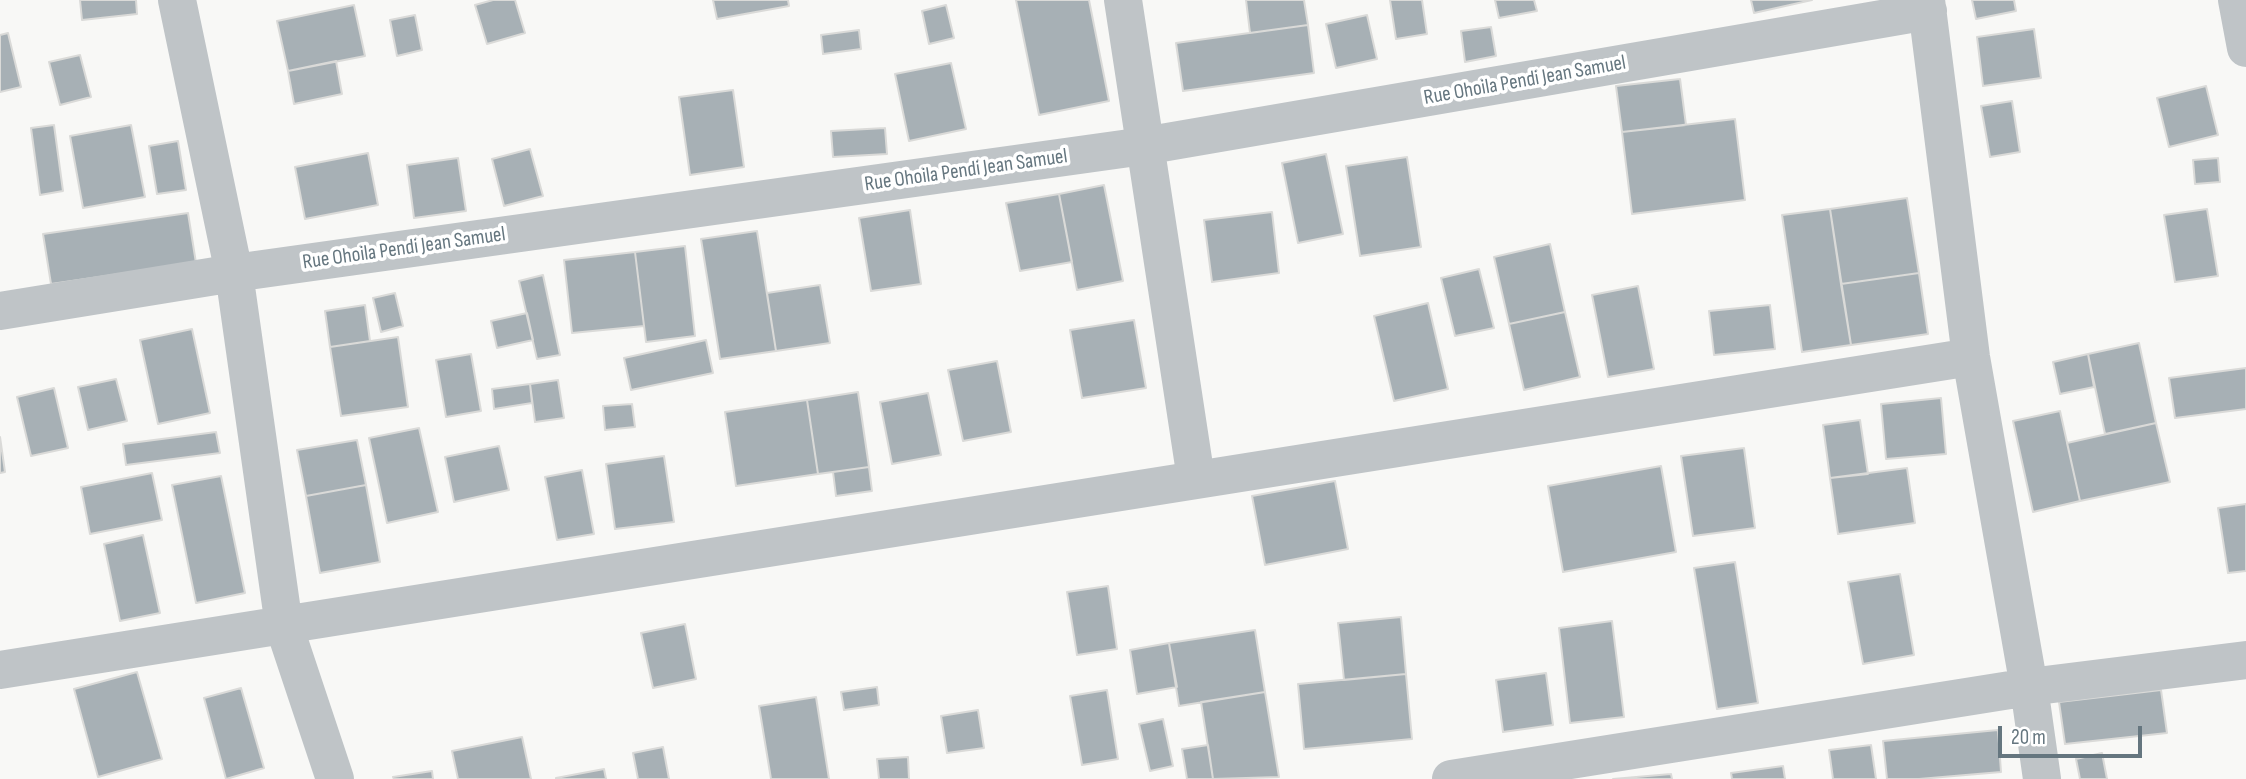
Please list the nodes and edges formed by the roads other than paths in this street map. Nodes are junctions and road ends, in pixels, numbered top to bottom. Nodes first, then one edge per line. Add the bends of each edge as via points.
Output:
1 (177, 0) edge
2 (1123, 0) edge
3 (2237, 0) edge
4 (1927, 6) edge
5 (2246, 48) edge
6 (1144, 146) junction
7 (234, 273) junction
8 (0, 311) edge
9 (1971, 357) junction
10 (1196, 479) junction
11 (284, 626) junction
12 (2246, 660) edge
13 (0, 670) edge
14 (2029, 687) junction
15 (335, 779) edge
16 (1451, 779) edge
17 (2042, 779) edge

1 - 7 street
2 - 6 street
3 - 5 street
4 - 6 street, Rue Ohoila Pendi Jean Samuel
4 - 9 street
6 - 7 street, Rue Ohoila Pendi Jean Samuel
6 - 10 street
7 - 8 street, Rue Ohoila Pendi Jean Samuel
7 - 11 street
9 - 10 street
9 - 14 street
10 - 11 street
11 - 13 street
11 - 15 street
12 - 14 street
14 - 16 street
14 - 17 street

